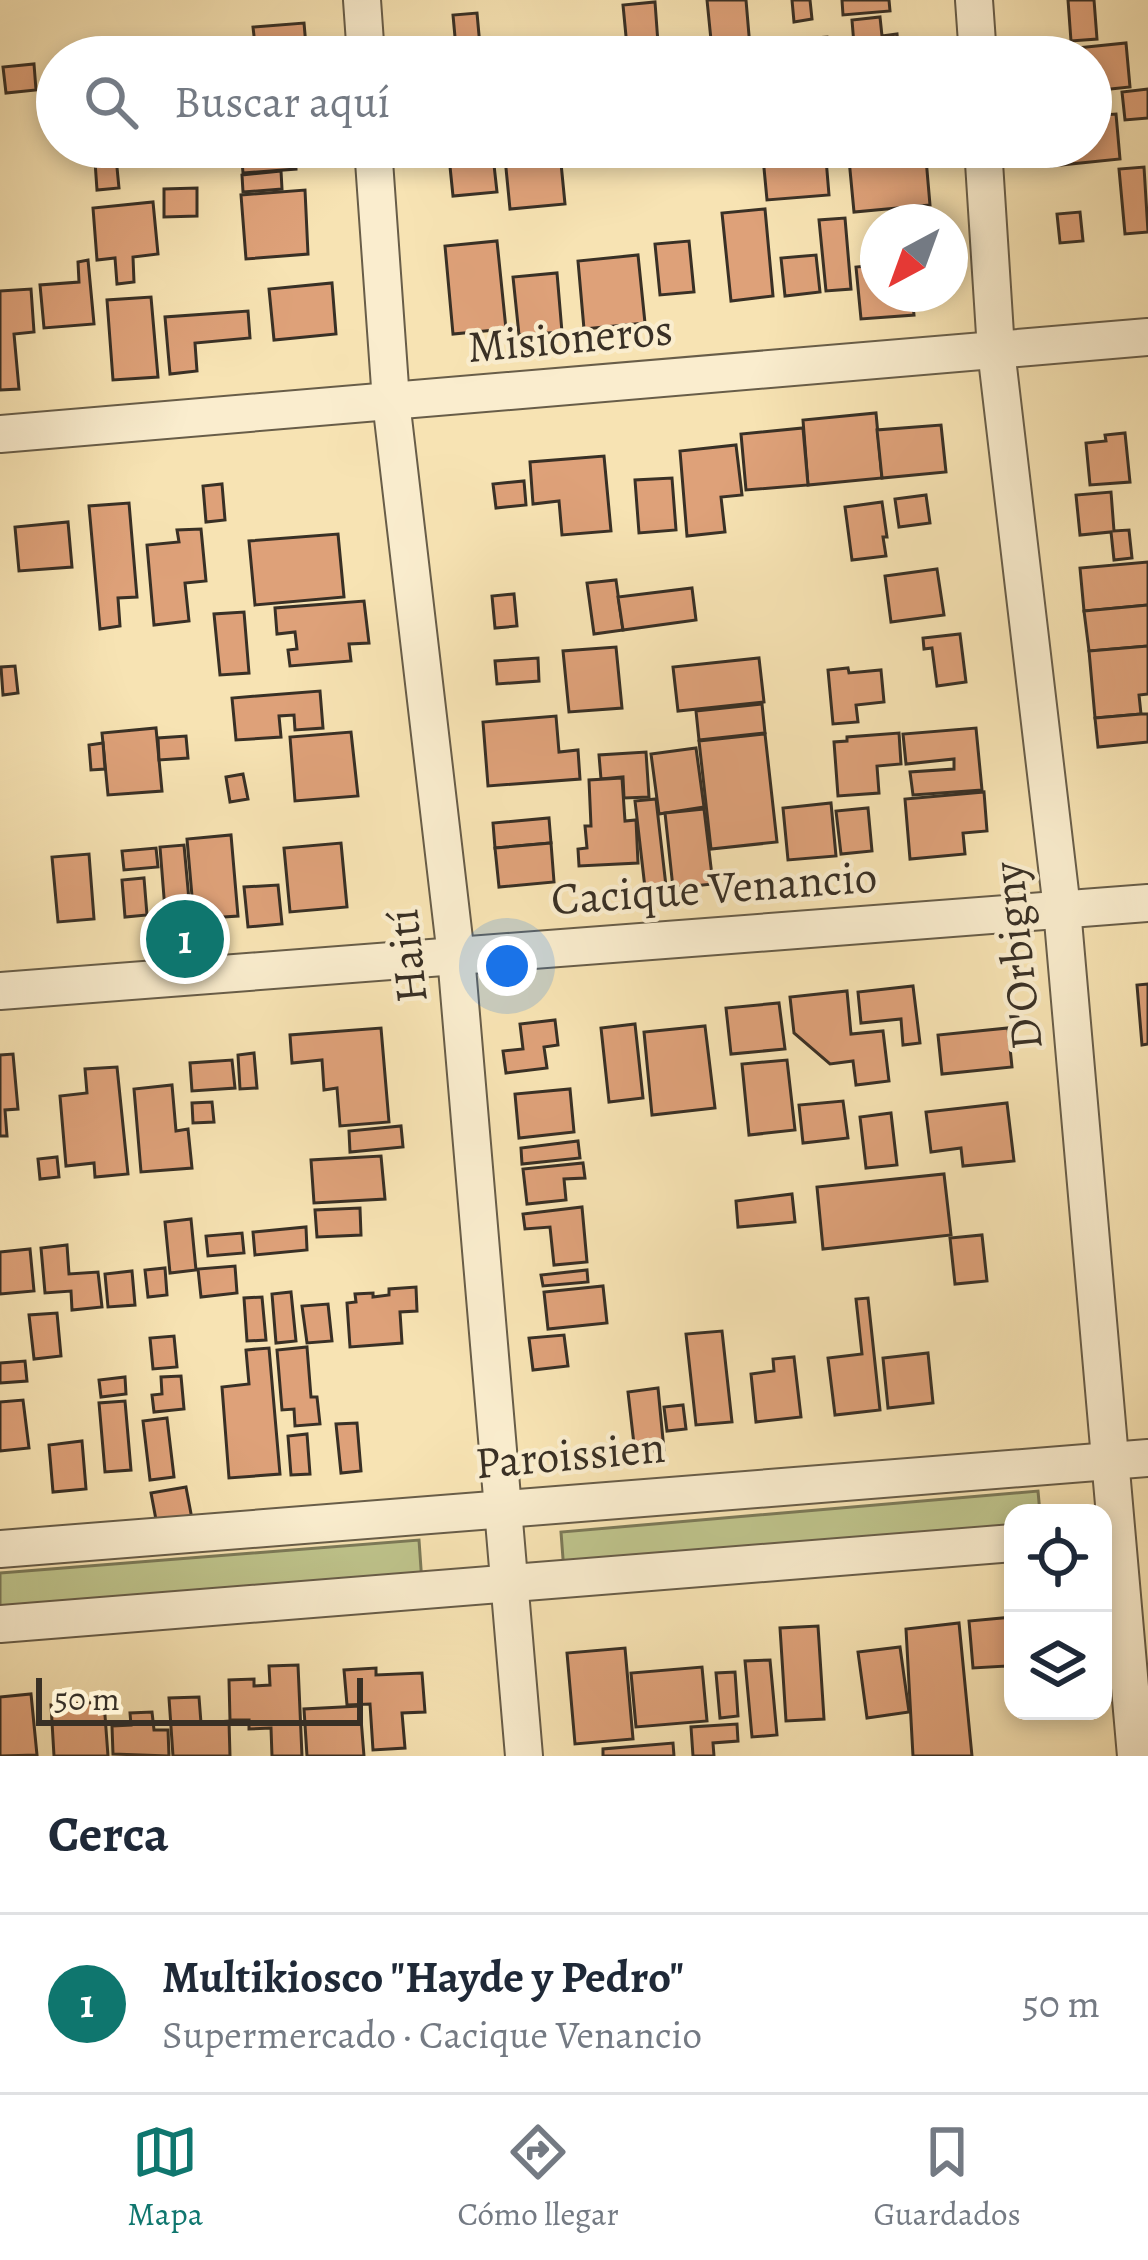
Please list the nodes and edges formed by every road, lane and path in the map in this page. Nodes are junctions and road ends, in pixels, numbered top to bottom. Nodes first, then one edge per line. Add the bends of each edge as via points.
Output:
1 (362, 0) edge
2 (974, 0) edge
3 (365, 36) edge
4 (977, 36) edge
5 (374, 168) edge
6 (984, 168) edge
7 (1148, 337) edge
8 (996, 350) junction
9 (391, 401) junction
10 (0, 434) edge
11 (1148, 903) edge
12 (1062, 909) junction
13 (456, 956) junction
14 (0, 991) edge
15 (1148, 1458) edge
16 (1110, 1461) junction
17 (503, 1509) junction
18 (1123, 1534) edge
19 (1004, 1544) edge
20 (0, 1549) edge
21 (509, 1583) junction
22 (0, 1624) edge
23 (524, 1756) edge
24 (1136, 1756) edge

1 - 3 street
2 - 4 street
5 - 9 street, Haití
6 - 8 street, D'Orbigny
7 - 8 street, Misioneros
8 - 9 street, Misioneros
8 - 12 street, D'Orbigny
9 - 10 street, Misioneros
9 - 13 street, Haití
11 - 12 street, Cacique Venancio
12 - 13 street, Cacique Venancio
12 - 16 street, D'Orbigny
13 - 14 street, Cacique Venancio
13 - 17 street, Haití
15 - 16 street, Paroissien
16 - 17 street, Paroissien
16 - 18 street, D'Orbigny
17 - 20 street, Paroissien
17 - 21 street, Haití
18 - 24 street, D'Orbigny
19 - 21 street
21 - 22 street
21 - 23 street, Haití

